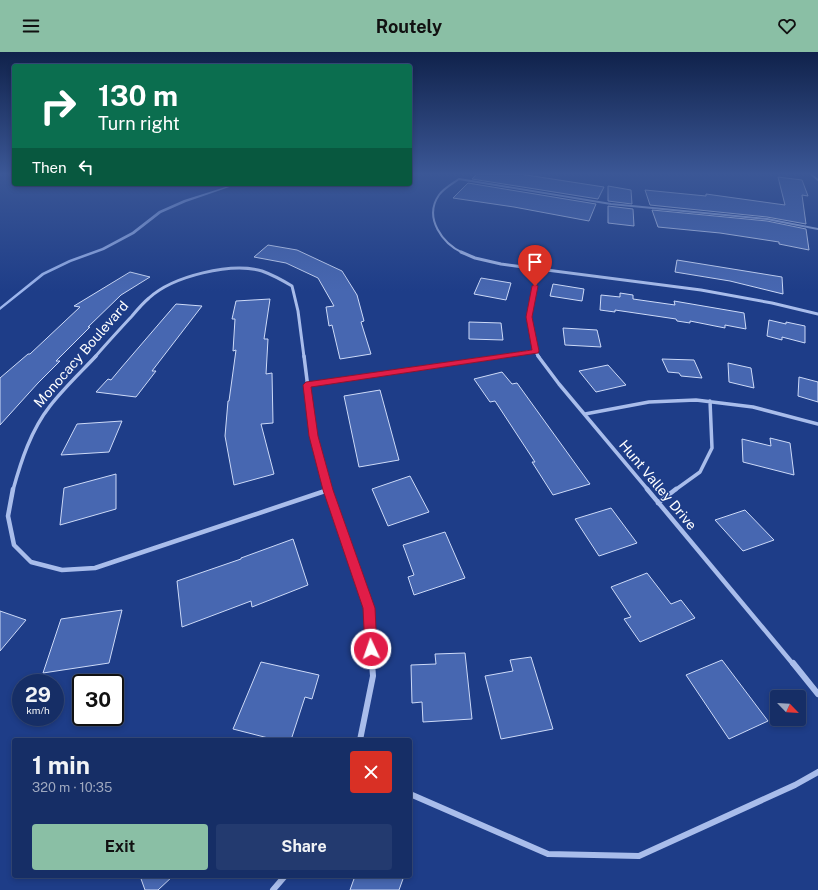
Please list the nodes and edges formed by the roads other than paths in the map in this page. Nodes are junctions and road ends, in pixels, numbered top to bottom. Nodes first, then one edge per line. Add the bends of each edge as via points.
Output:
1 (434, 213) edge
2 (704, 213) edge
3 (818, 229) edge
4 (538, 270) junction
5 (818, 314) edge
6 (535, 351) junction
7 (306, 385) junction
8 (710, 402) junction
9 (585, 414) junction
10 (818, 424) edge
11 (328, 490) junction
12 (658, 503) junction
13 (818, 694) edge
14 (360, 738) edge
15 (818, 772) edge
16 (412, 795) edge
17 (283, 878) edge
18 (273, 890) edge

1 - 4 street via 435,227 442,238 465,255 497,264
2 - 3 street
4 - 5 street via 707,291
4 - 6 street, Hunt Valley Drive via 529,317
6 - 7 street
6 - 9 street, Hunt Valley Drive
7 - 11 street, Monocacy Boulevard via 314,436
7 - 11 street, Monocacy Boulevard via 298,312 292,286 276,276 255,270 231,269 200,273 164,287 150,297 49,407 21,461 12,494 8,516 14,545 31,562 62,570 95,568
8 - 9 street via 649,402
8 - 10 street via 753,407
8 - 12 street via 712,448 700,472
9 - 12 street, Hunt Valley Drive
11 - 14 street, Monocacy Boulevard via 369,608 373,676
12 - 13 street, Hunt Valley Drive
15 - 16 street via 639,856 548,854
17 - 18 street

